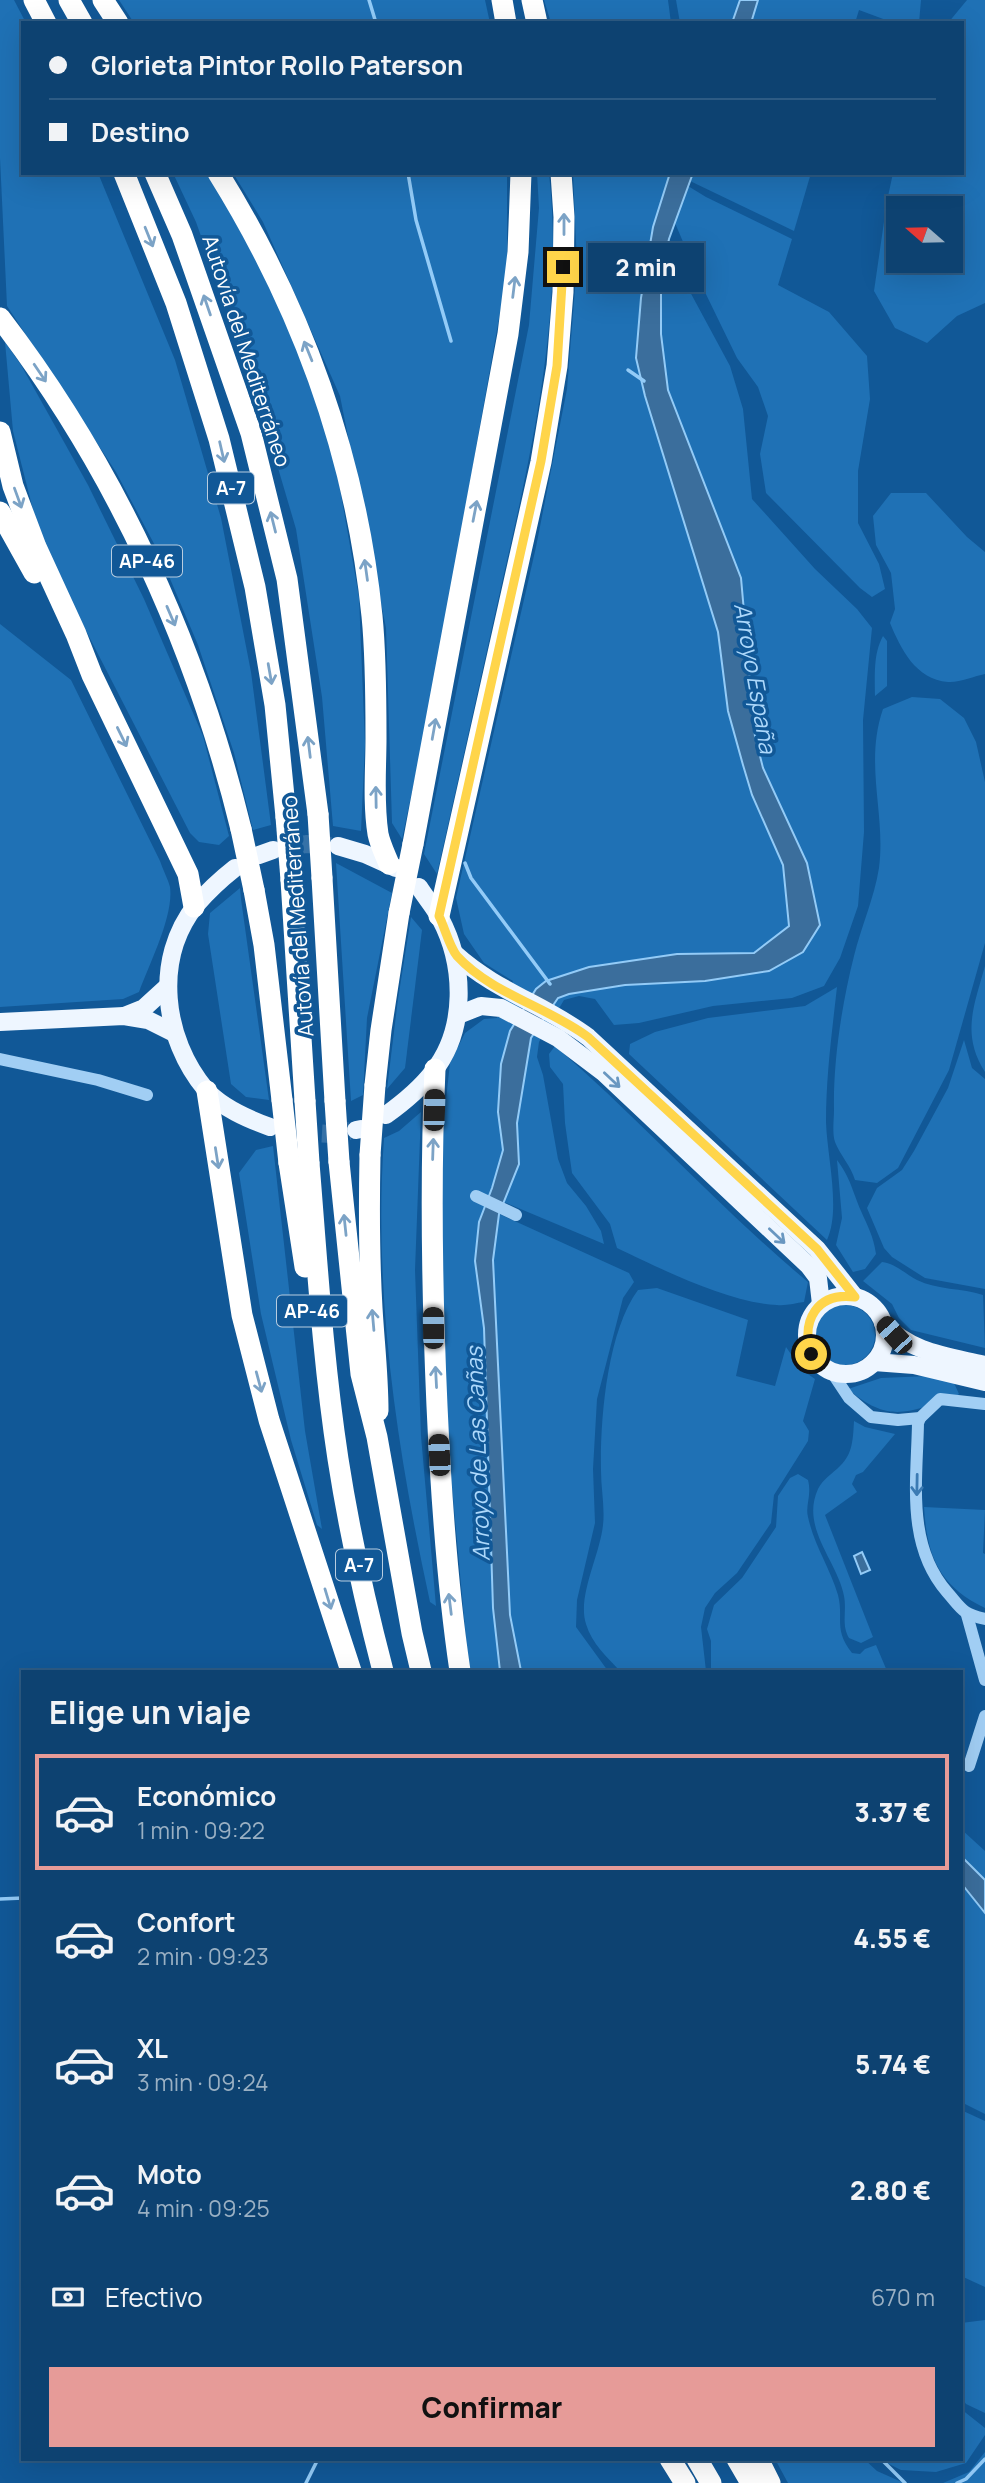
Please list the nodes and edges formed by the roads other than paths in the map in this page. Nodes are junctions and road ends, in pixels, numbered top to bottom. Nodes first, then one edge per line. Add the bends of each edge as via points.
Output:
1 (34, 0) edge
2 (69, 0) edge
3 (103, 0) edge
4 (502, 0) edge
5 (532, 0) edge
6 (45, 21) edge
7 (81, 21) edge
8 (117, 21) edge
9 (506, 21) edge
10 (537, 21) edge
11 (125, 175) edge
12 (156, 175) edge
13 (219, 175) edge
14 (521, 175) edge
15 (561, 175) edge
16 (0, 318) edge
17 (0, 432) edge
18 (0, 512) edge
19 (92, 675) junction
20 (338, 846) tunnel mouth
21 (392, 866) joint
22 (235, 868) dead end
23 (419, 887) dead end
24 (194, 907) junction
25 (439, 916) junction
26 (455, 954) junction
27 (167, 987) junction
28 (505, 1000) junction
29 (458, 1015) junction
30 (124, 1016) junction
31 (0, 1022) edge
32 (174, 1032) junction
33 (0, 1059) edge
34 (435, 1069) junction
35 (207, 1091) junction
36 (146, 1095) dead end
37 (386, 1115) dead end
38 (271, 1127) dead end
39 (299, 1163) junction
40 (476, 1196) dead end
41 (516, 1214) dead end
42 (855, 1297) junction
43 (821, 1304) junction
44 (883, 1323) junction
45 (874, 1362) junction
46 (985, 1365) edge
47 (831, 1371) junction
48 (985, 1382) edge
49 (985, 1404) edge
50 (920, 1418) junction
51 (377, 1437) junction
52 (967, 1615) junction
53 (985, 1619) edge
54 (351, 1670) edge
55 (383, 1670) edge
56 (421, 1670) edge
57 (460, 1670) edge
58 (985, 1680) edge
59 (985, 1716) edge
60 (969, 1766) dead end
61 (671, 2461) edge
62 (698, 2461) edge
63 (738, 2461) edge
64 (759, 2461) edge
65 (685, 2483) edge
66 (711, 2483) edge
67 (751, 2483) edge
68 (770, 2483) edge

1 - 6 highway
2 - 7 highway
3 - 8 highway
4 - 9 highway
5 - 10 highway
11 -> 39 highway, Autovía del Mediterráneo / A-7, bridge via 176,303 219,439 255,587 275,705 291,880 305,1101
51 -> 12 highway, Autovía del Mediterráneo / A-7, bridge via 360,1374 339,1162 318,814 288,579 251,433 182,235
21 -> 13 highway via 379,835 372,616 345,462 289,304
51 -> 14 highway, AP-46, bridge via 369,1230 381,1030 508,334
25 -> 15 highway via 541,461 557,366 563,292
16 -> 39 highway, AP-46, bridge via 100,469 146,556 207,709 254,890 282,1100
17 -> 19 highway via 13,486 36,547
18 - 19 highway
19 -> 24 highway via 188,874
20 - 21 main road
22 - 24 main road
23 - 25 main road
24 - 27 main road via 180,934
25 - 26 main road
26 - 28 main road
26 - 29 main road
27 - 30 main road via 144,1008
27 - 32 main road
28 - 29 main road
28 - 42 main road via 567,1021 588,1037 817,1249
28 -> 43 main road via 603,1072 809,1266 818,1278
29 - 34 main road
30 - 31 main road
30 - 32 main road via 148,1020
32 - 35 main road
33 - 36 street
34 - 37 main road via 411,1097
57 -> 34 highway via 449,1599 434,1342
35 - 38 main road via 234,1111
35 -> 54 highway via 242,1315 269,1420
39 - 55 highway, Autovía del Mediterráneo / A-7 via 338,1459
40 - 41 street
42 - 43 main road via 837,1296
42 - 44 main road via 873,1306
43 - 47 main road via 808,1324 807,1339 811,1354
44 - 45 main road via 884,1344
44 - 46 main road via 905,1343 922,1350
45 - 47 main road via 853,1373
45 - 48 main road via 914,1365
47 - 50 street via 849,1398 871,1417
49 - 50 street via 940,1399
50 -> 52 street via 917,1526 926,1560
51 - 56 highway, Autovía del Mediterráneo / A-7
52 - 53 street
52 - 58 street
59 - 60 street
61 - 65 highway
62 - 66 highway
63 - 67 highway
64 - 68 highway

